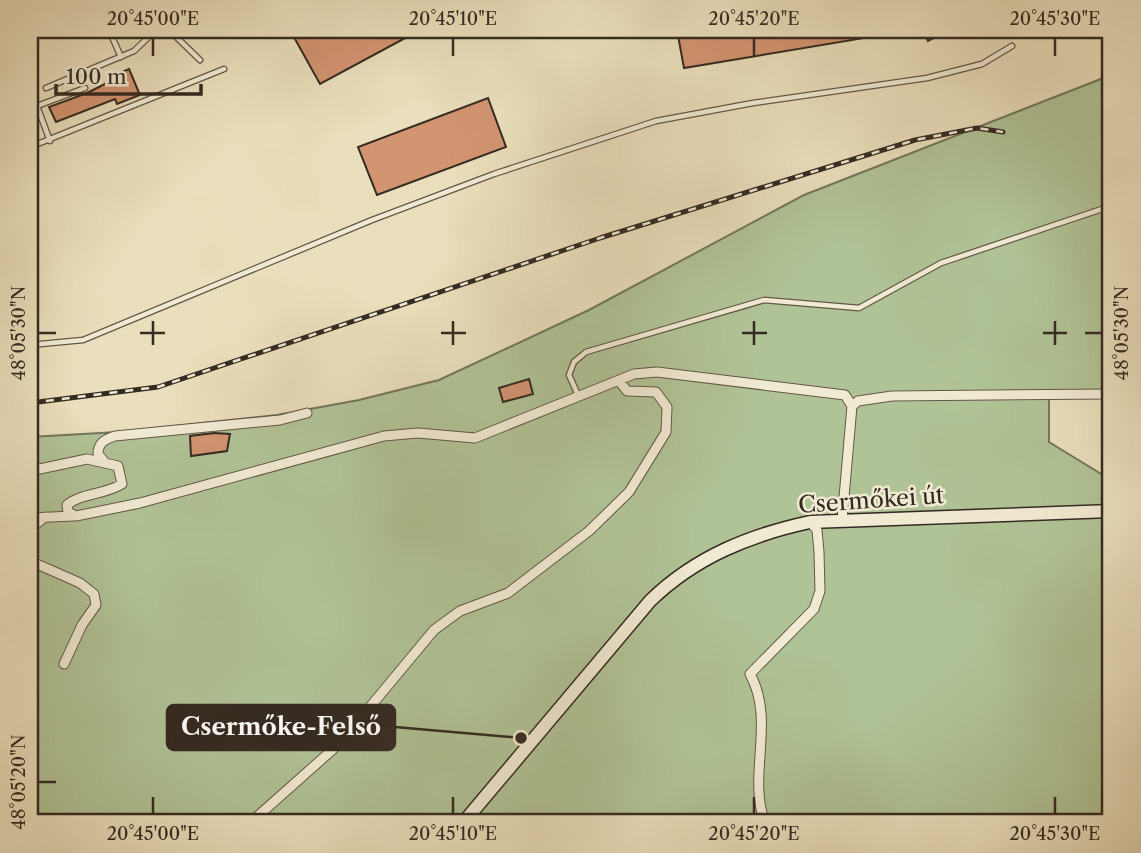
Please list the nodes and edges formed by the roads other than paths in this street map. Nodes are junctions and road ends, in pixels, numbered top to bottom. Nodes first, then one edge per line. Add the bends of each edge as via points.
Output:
1 (109, 30) edge
2 (156, 30) edge
3 (169, 30) edge
4 (1012, 46) dead end
5 (121, 57) junction
6 (200, 60) dead end
7 (224, 69) dead end
8 (46, 88) dead end
9 (85, 88) dead end
10 (50, 141) junction
11 (30, 147) edge
12 (1111, 206) edge
13 (30, 343) edge
14 (620, 382) junction
15 (1111, 394) edge
16 (578, 396) junction
17 (852, 406) junction
18 (307, 413) dead end
19 (103, 460) junction
20 (30, 471) edge
21 (1111, 511) edge
22 (76, 516) junction
23 (45, 517) junction
24 (30, 518) edge
25 (842, 520) junction
26 (810, 522) junction
27 (30, 529) edge
28 (30, 561) edge
29 (64, 664) dead end
30 (250, 823) edge
31 (464, 823) edge
32 (765, 823) edge

1 - 5 lane
2 - 5 lane
3 - 6 lane
4 - 13 lane via 982,64 927,78 656,121 372,220 83,340
5 - 8 lane
7 - 10 lane
9 - 10 lane via 37,106
10 - 11 lane
12 - 16 lane via 941,263 859,308 764,300 586,352 574,362 569,375
14 - 16 street
14 - 17 street via 634,374 674,372 845,395
14 - 30 street via 627,391 656,392 667,407 666,432 629,492 589,531 508,593 460,611 434,630 340,743
15 - 17 street via 892,396
16 - 22 street via 475,438 418,433 384,436 140,503
17 - 25 street
18 - 19 street via 115,436 98,447
19 - 20 street
19 - 22 street via 118,466 122,484 72,501 68,512
21 - 25 main road, Csermőkei út
22 - 23 street
23 - 24 street
23 - 27 street
25 - 26 main road, Csermőkei út
26 - 31 main road, Csermőkei út via 772,530 723,550 666,586
26 - 32 street via 817,530 819,552 820,591 814,609 750,674 757,687 763,732 759,807
28 - 29 street via 94,594 96,605

